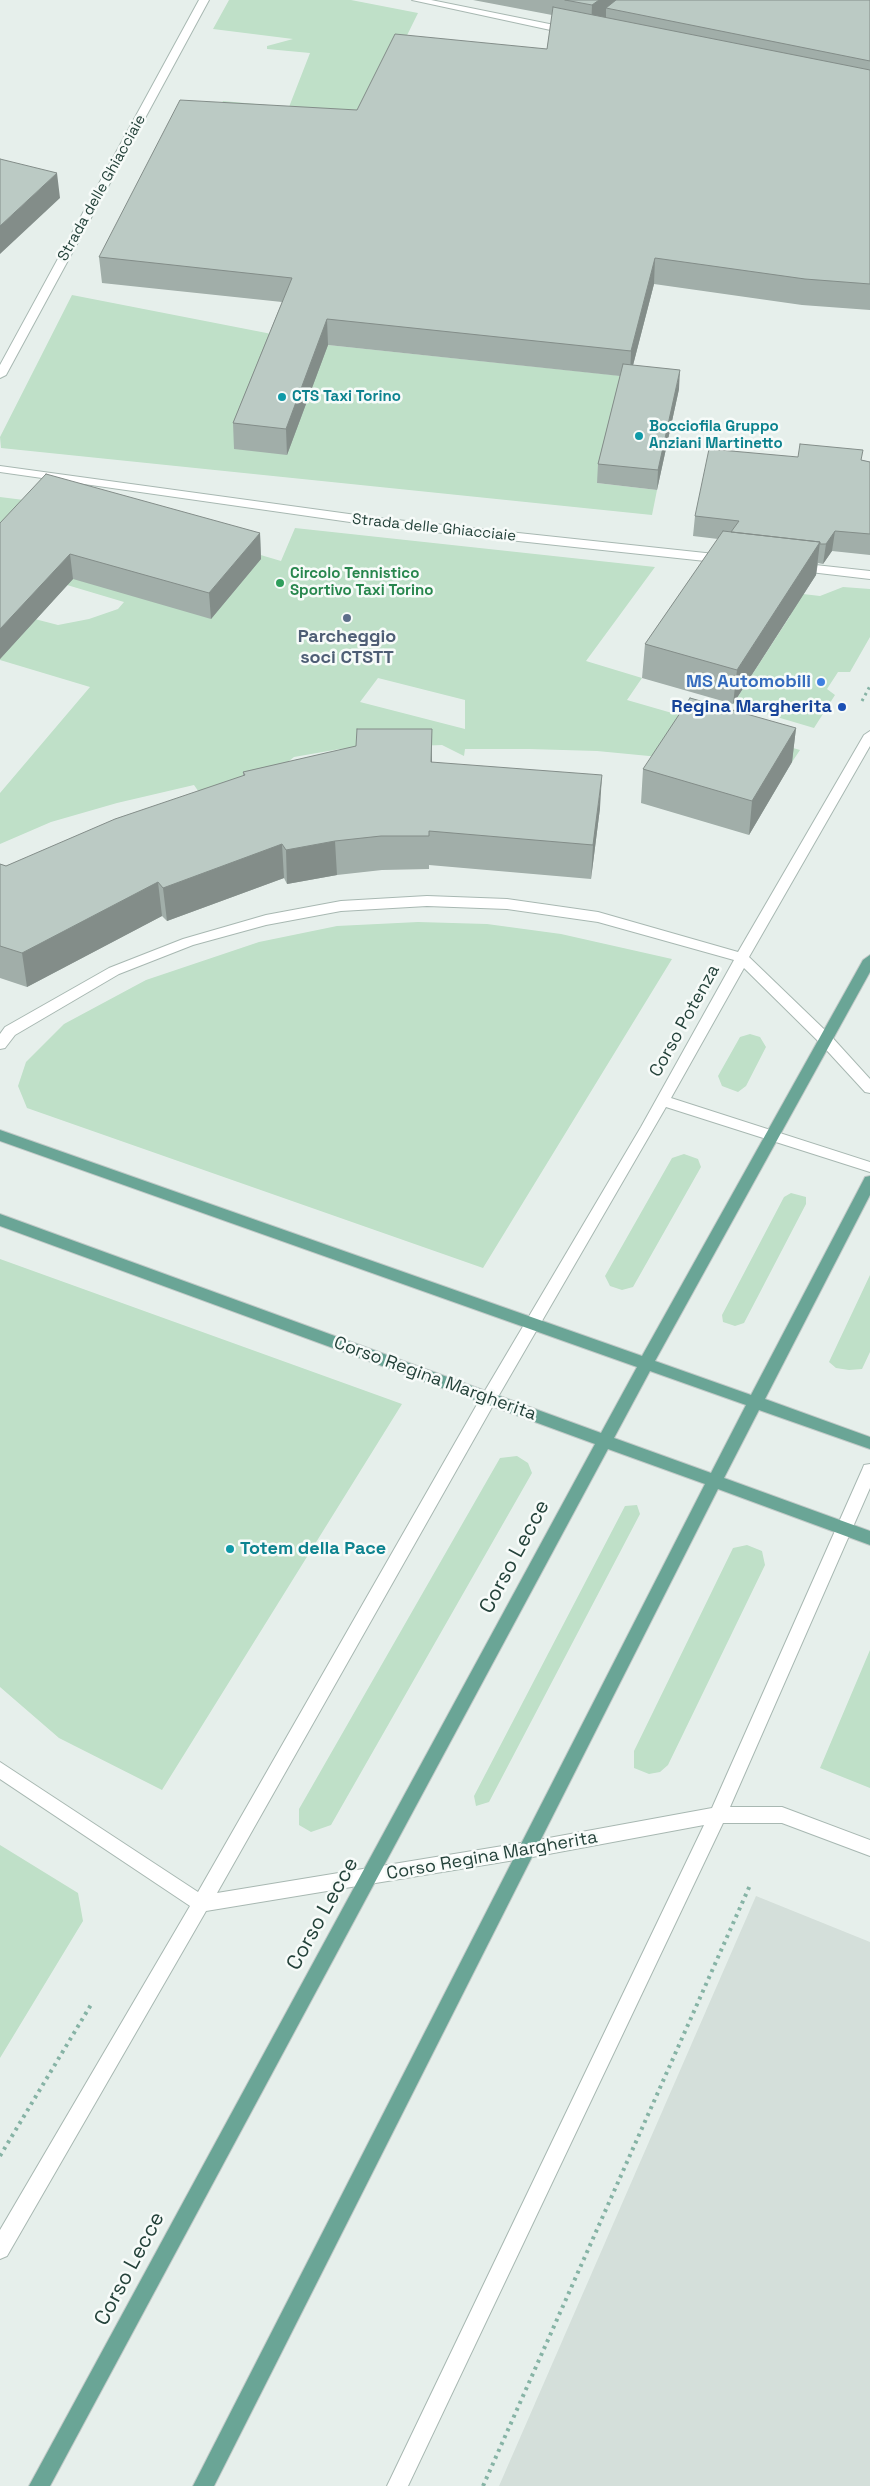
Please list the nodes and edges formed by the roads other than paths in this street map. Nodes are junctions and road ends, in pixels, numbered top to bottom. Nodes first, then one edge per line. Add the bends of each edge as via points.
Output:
1 (204, 0) edge
2 (417, 0) edge
3 (575, 33) edge
4 (0, 375) edge
5 (0, 469) edge
6 (732, 560) edge
7 (781, 566) edge
8 (870, 575) edge
9 (870, 735) edge
10 (742, 958) junction
11 (870, 960) edge
12 (5, 1029) edge
13 (825, 1039) junction
14 (0, 1044) edge
15 (870, 1088) edge
16 (663, 1101) junction
17 (0, 1134) edge
18 (770, 1137) junction
19 (870, 1167) edge
20 (870, 1181) edge
21 (0, 1220) edge
22 (532, 1324) junction
23 (648, 1363) junction
24 (489, 1398) junction
25 (756, 1403) junction
26 (605, 1441) junction
27 (870, 1443) edge
28 (870, 1470) edge
29 (716, 1481) junction
30 (844, 1529) junction
31 (870, 1538) edge
32 (0, 1770) edge
33 (718, 1815) junction
34 (870, 1848) edge
35 (527, 1850) junction
36 (371, 1877) junction
37 (202, 1904) junction
38 (0, 2250) edge
39 (40, 2486) edge
40 (203, 2486) edge
41 (397, 2486) edge

1 - 4 street, Strada delle Ghiacciaie
2 - 3 street
5 - 6 street, Strada delle Ghiacciaie via 378,522
7 - 8 street
9 - 10 street, Corso Potenza
10 - 12 street via 598,917 507,904 427,901 341,906 266,920 188,942 114,970
10 - 13 street
10 - 16 street, Corso Potenza
11 - 13 main road
12 - 14 street
13 - 15 street
13 - 18 main road
16 - 18 street
16 - 22 street, Corso Potenza
17 - 22 main road
18 - 19 street
18 - 23 main road
20 - 25 main road
21 - 24 main road, Corso Regina Margherita
22 - 23 main road
22 - 24 street
23 - 25 main road
23 - 26 main road, Corso Lecce
24 - 26 main road, Corso Regina Margherita
24 - 37 street
25 - 27 main road
25 - 29 main road
26 - 29 main road, Corso Regina Margherita
26 - 36 main road, Corso Lecce
28 - 30 street
29 - 30 main road, Corso Regina Margherita
29 - 35 main road
30 - 31 main road, Corso Regina Margherita
30 - 33 street
32 - 37 street
33 - 34 street, Corso Regina Margherita via 782,1815
33 - 35 street, Corso Regina Margherita
33 - 41 street
35 - 36 street, Corso Regina Margherita
35 - 40 main road
36 - 37 street, Corso Regina Margherita
36 - 39 main road, Corso Lecce
37 - 38 street

